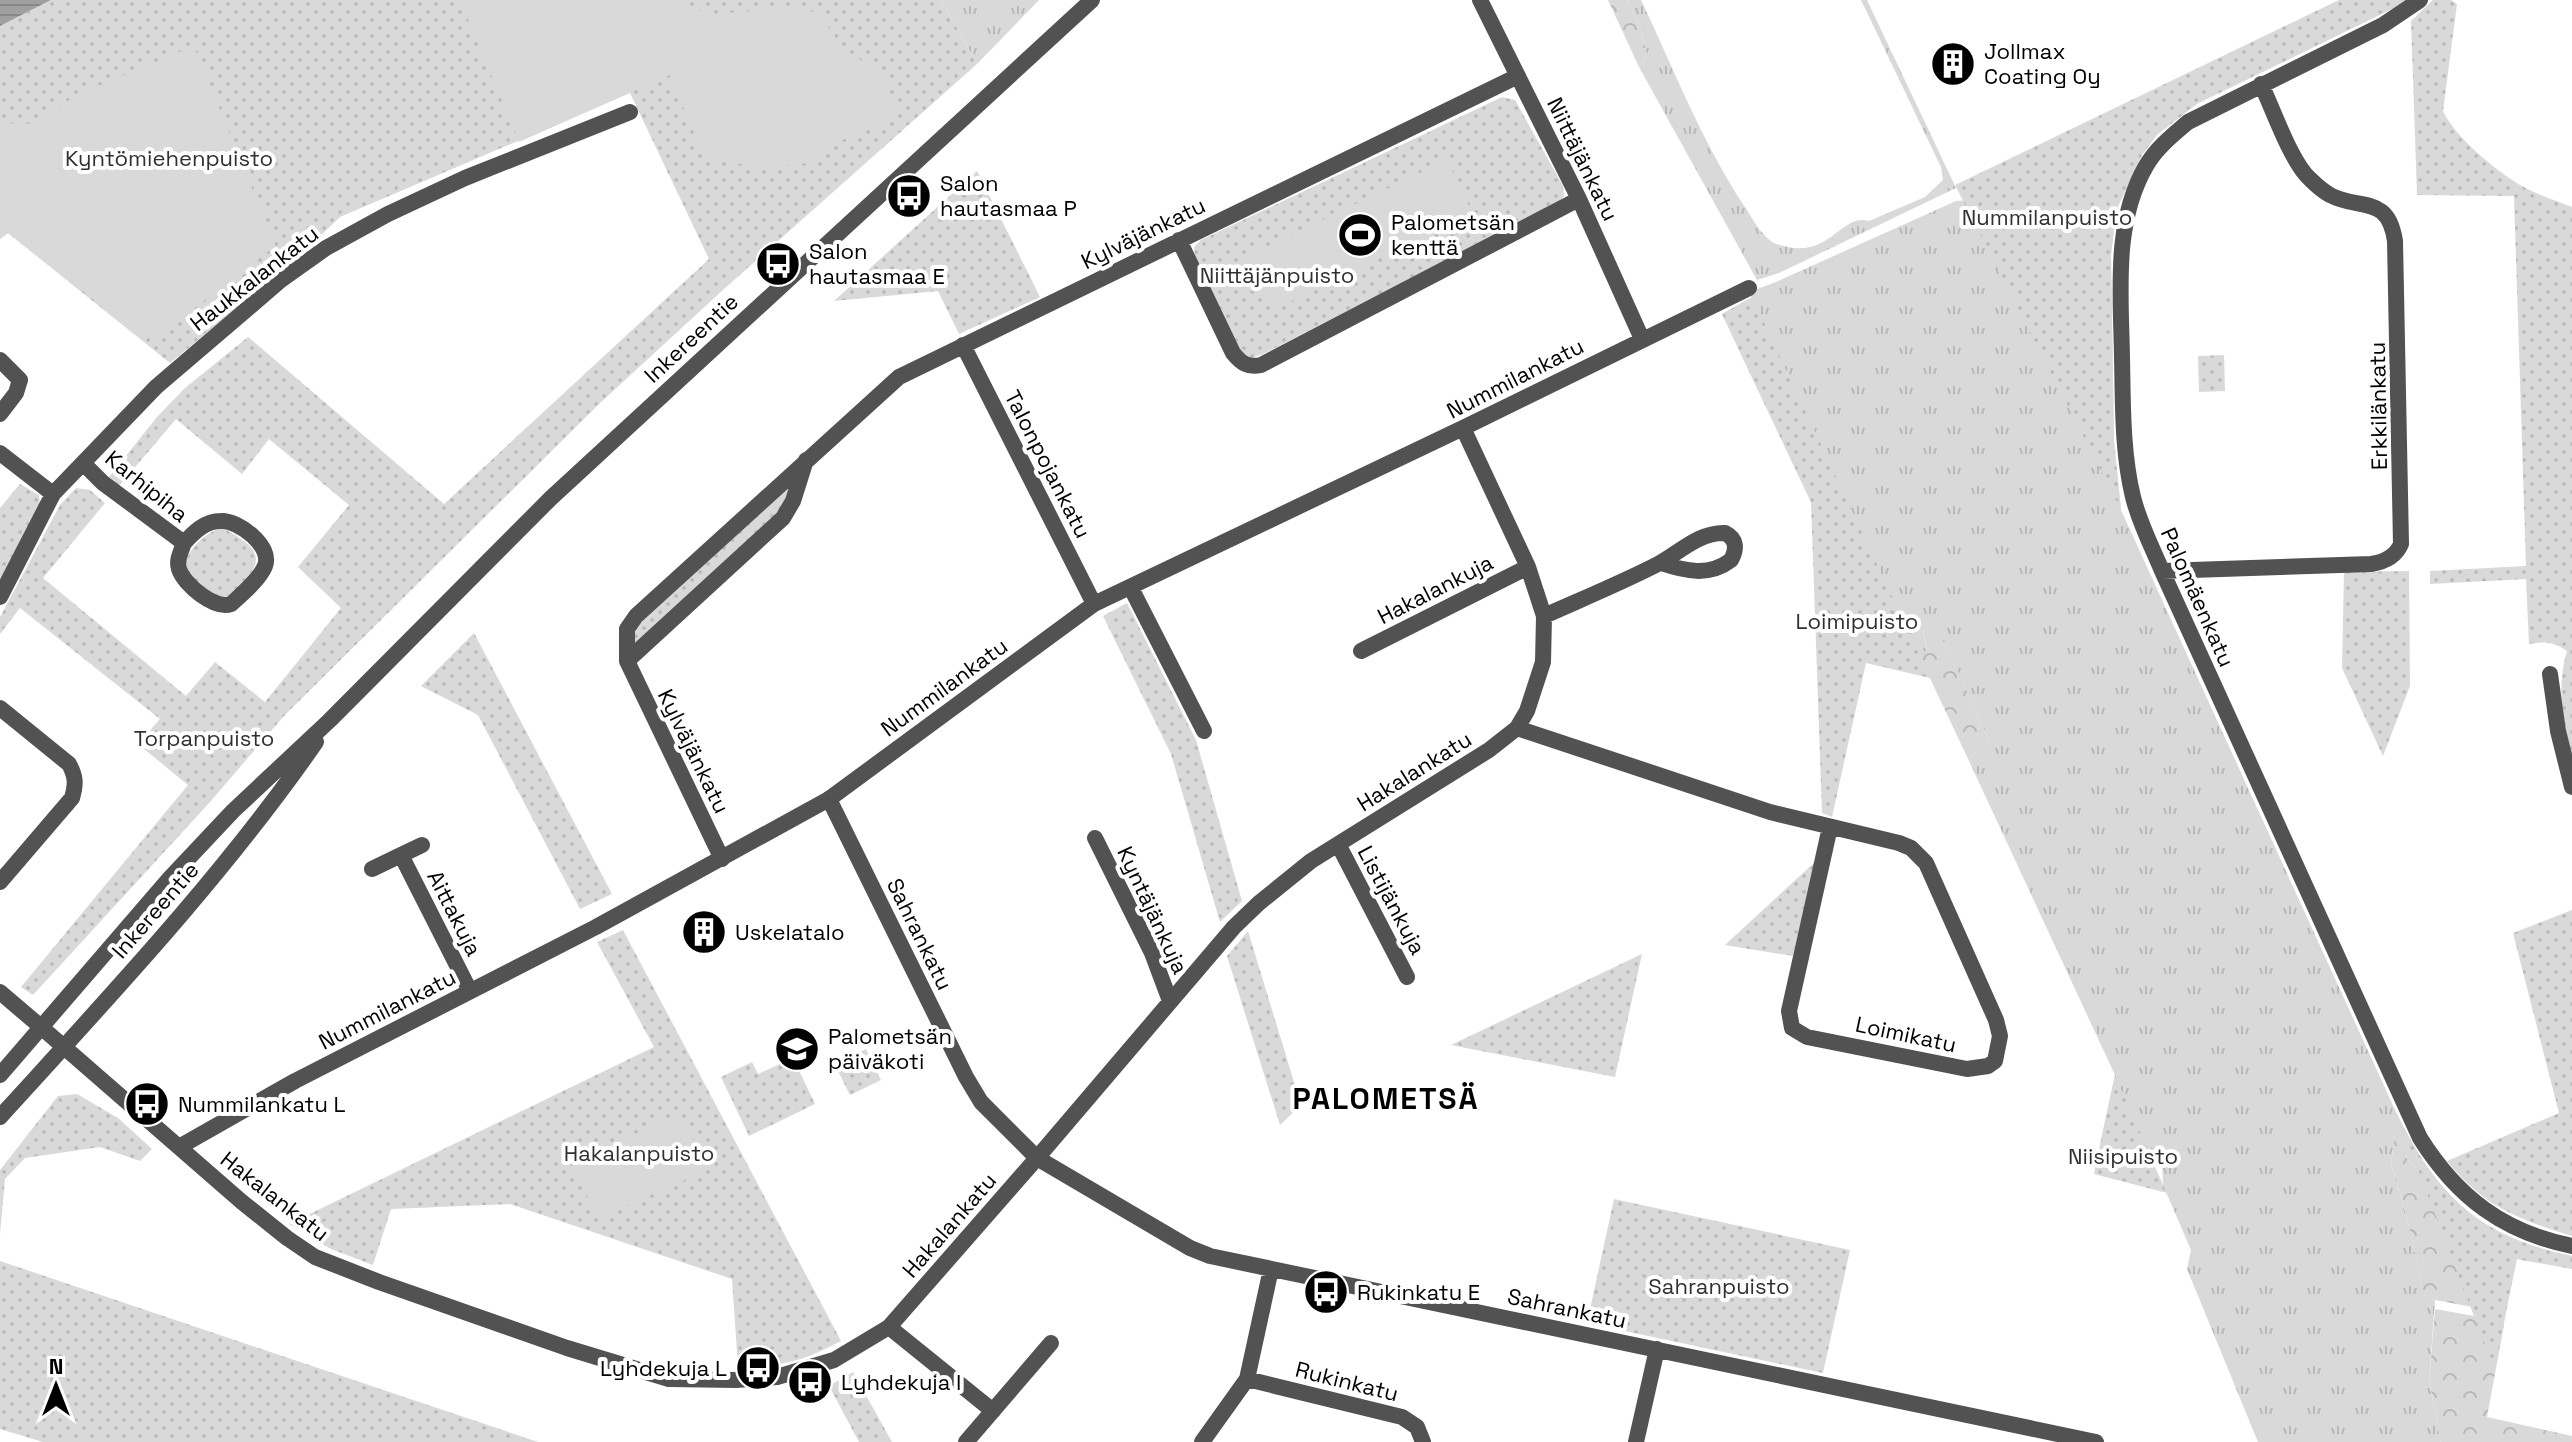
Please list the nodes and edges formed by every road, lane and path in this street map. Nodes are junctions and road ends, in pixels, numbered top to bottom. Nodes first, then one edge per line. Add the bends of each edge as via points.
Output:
1 (1092, 0) edge
2 (1480, 0) edge
3 (2420, 0) edge
4 (1518, 76) junction
5 (2261, 84) junction
6 (630, 112) dead end
7 (1579, 199) junction
8 (1179, 240) junction
9 (1749, 288) dead end
10 (1642, 339) junction
11 (963, 345) junction
12 (0, 360) edge
13 (0, 414) edge
14 (1463, 428) junction
15 (0, 453) edge
16 (807, 458) junction
17 (83, 463) junction
18 (53, 494) junction
19 (184, 543) junction
20 (1661, 563) dead end
21 (1528, 567) junction
22 (2162, 571) junction
23 (1131, 588) junction
24 (0, 597) edge
25 (1094, 604) junction
26 (1544, 616) junction
27 (1361, 651) dead end
28 (627, 661) junction
29 (2550, 674) dead end
30 (0, 708) edge
31 (330, 720) junction
32 (1517, 728) junction
33 (1204, 731) dead end
34 (2572, 787) edge
35 (829, 799) junction
36 (1830, 827) junction
37 (1095, 838) dead end
38 (1338, 844) junction
39 (422, 845) dead end
40 (401, 855) junction
41 (722, 859) junction
42 (372, 869) dead end
43 (0, 882) edge
44 (1407, 977) dead end
45 (470, 991) junction
46 (0, 992) edge
47 (1170, 1001) junction
48 (41, 1027) junction
49 (64, 1048) junction
50 (0, 1075) edge
51 (0, 1117) edge
52 (179, 1147) junction
53 (1037, 1158) junction
54 (2572, 1246) edge
55 (1271, 1269) junction
56 (889, 1327) junction
57 (1051, 1343) dead end
58 (1657, 1349) junction
59 (1247, 1379) junction
60 (993, 1411) junction
61 (966, 1442) edge
62 (1202, 1442) edge
63 (1423, 1442) edge
64 (1636, 1442) edge
65 (2096, 1442) edge

1 - 31 street, Inkereentie via 551,498
2 - 4 street, Niittäjänkatu
3 - 5 street, Palomäenkatu via 2383,25
4 - 7 street, Niittäjänkatu
4 - 8 street, Kylväjänkatu
5 - 22 street, Palomäenkatu via 2169,137 2147,165 2126,220 2121,282 2127,468
5 - 22 street, Erkkilänkatu via 2307,176 2330,196 2378,209 2393,229 2401,544 2389,558 2371,564
6 - 17 street, Haukkalankatu via 465,178 326,248 156,387
7 - 8 street via 1253,367 1233,353
7 - 10 street, Niittäjänkatu
8 - 11 street, Kylväjänkatu
9 - 10 street, Nummilankatu
10 - 14 street, Nummilankatu
11 - 16 street, Kylväjänkatu via 899,377
11 - 25 street, Talonpojankatu
12 - 13 street via 20,380
14 - 21 street, Hakalankatu
14 - 23 street, Nummilankatu
15 - 18 street
16 - 28 street via 783,518
16 - 28 street, Kylväjänkatu via 636,616 627,629
17 - 18 street, Haukkalankatu
17 - 19 street, Karhipiha
18 - 24 street, Haukkalankatu
19 - 19 street, Karhipiha via 180,574 221,606 241,596 265,567 261,545 225,521 203,526
20 - 26 street
21 - 26 street, Hakalankatu
21 - 27 street, Hakalankuja
22 - 54 street, Palomäenkatu via 2420,1138 2446,1175 2497,1220
23 - 25 street, Nummilankatu
23 - 33 street
25 - 35 street, Nummilankatu
26 - 32 street, Hakalankatu via 1539,678
28 - 41 street, Kylväjänkatu
29 - 34 street
30 - 43 street via 69,764 76,786 72,798
31 - 48 street, Inkereentie via 169,879
31 - 49 street, Inkereentie via 249,833
32 - 36 street, Loimikatu
32 - 38 street, Hakalankatu
35 - 41 street, Nummilankatu
35 - 53 street, Sahrankatu via 966,1077 981,1102
36 - 36 street, Loimikatu via 1899,843 1926,863 1996,1020 2000,1036 1995,1061 1988,1066 1967,1069 1807,1037 1792,1028 1789,1011
37 - 47 street, Kyntäjänkuja
38 - 44 street, Listijänkuja
38 - 47 street, Hakalankatu via 1259,903
39 - 40 street, Aittakuja
40 - 42 street, Aittakuja
40 - 45 street, Aittakuja
41 - 45 street, Nummilankatu
45 - 52 street, Nummilankatu
46 - 48 street, Hakalankatu
47 - 53 street, Hakalankatu
48 - 49 street, Hakalankatu
48 - 50 street, Inkereentie
49 - 51 street, Inkereentie
49 - 52 street, Hakalankatu
52 - 56 street, Hakalankatu via 315,1257 658,1376 691,1381 777,1377 834,1360
53 - 55 street, Sahrankatu via 1190,1248
53 - 56 street, Hakalankatu
55 - 58 street, Sahrankatu
55 - 59 street
56 - 60 street
57 - 60 street
58 - 64 street
58 - 65 street, Sahrankatu
59 - 62 street
59 - 63 street, Rukinkatu via 1402,1417 1417,1427
60 - 61 street

